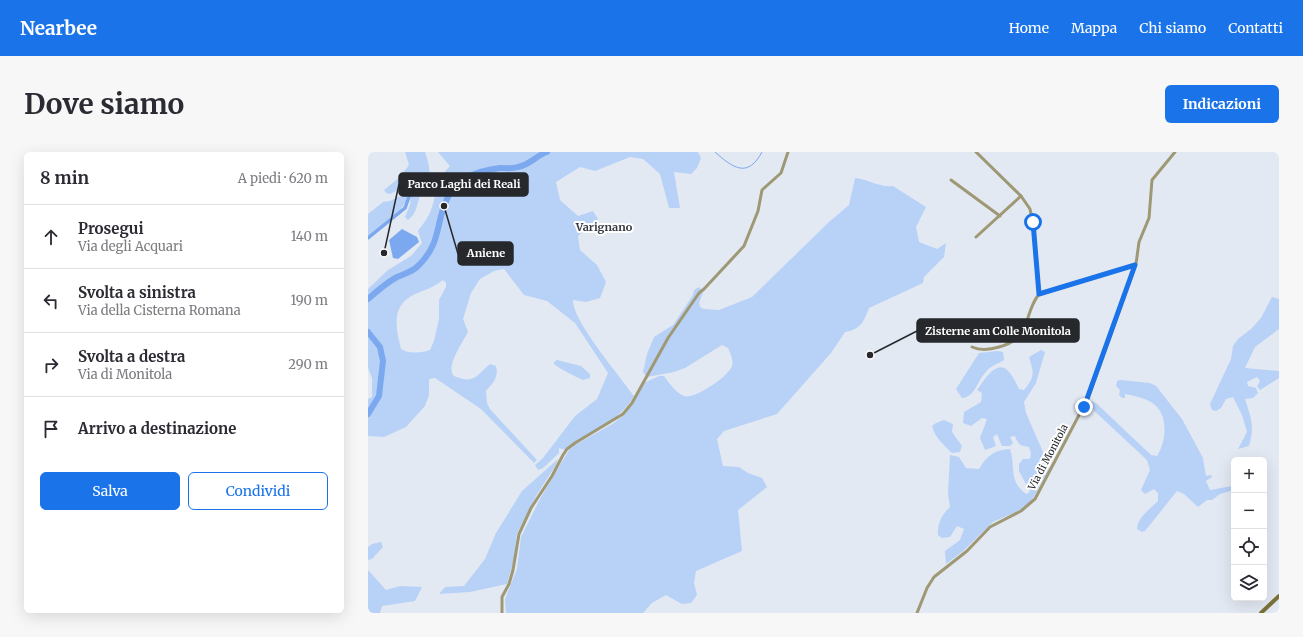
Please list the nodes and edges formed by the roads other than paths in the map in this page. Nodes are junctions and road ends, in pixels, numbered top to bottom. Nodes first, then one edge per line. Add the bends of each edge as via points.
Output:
1 (788, 152) edge
2 (976, 152) edge
3 (1175, 152) edge
4 (951, 180) dead end
5 (1022, 196) junction
6 (1000, 216) junction
7 (976, 237) dead end
8 (1135, 265) junction
9 (1039, 294) junction
10 (972, 347) dead end
11 (1279, 596) edge
12 (502, 613) edge
13 (917, 613) edge
14 (1261, 613) edge

1 - 12 street via 781,173 762,190 758,211 744,246 699,293 651,366 632,403 619,417 575,443 563,455 531,508 519,534 513,570 502,597
2 - 5 street
3 - 8 street, Via di Monitola via 1152,178 1149,218 1139,242
4 - 6 street
5 - 6 street
5 - 9 street via 1029,206 1033,219
6 - 7 street
8 - 9 street
8 - 13 street, Via di Monitola via 1087,402 1057,453 1037,495 1021,511 990,527 967,551 934,577
9 - 10 street via 1025,328 1016,340 992,349 981,350
11 - 14 street

